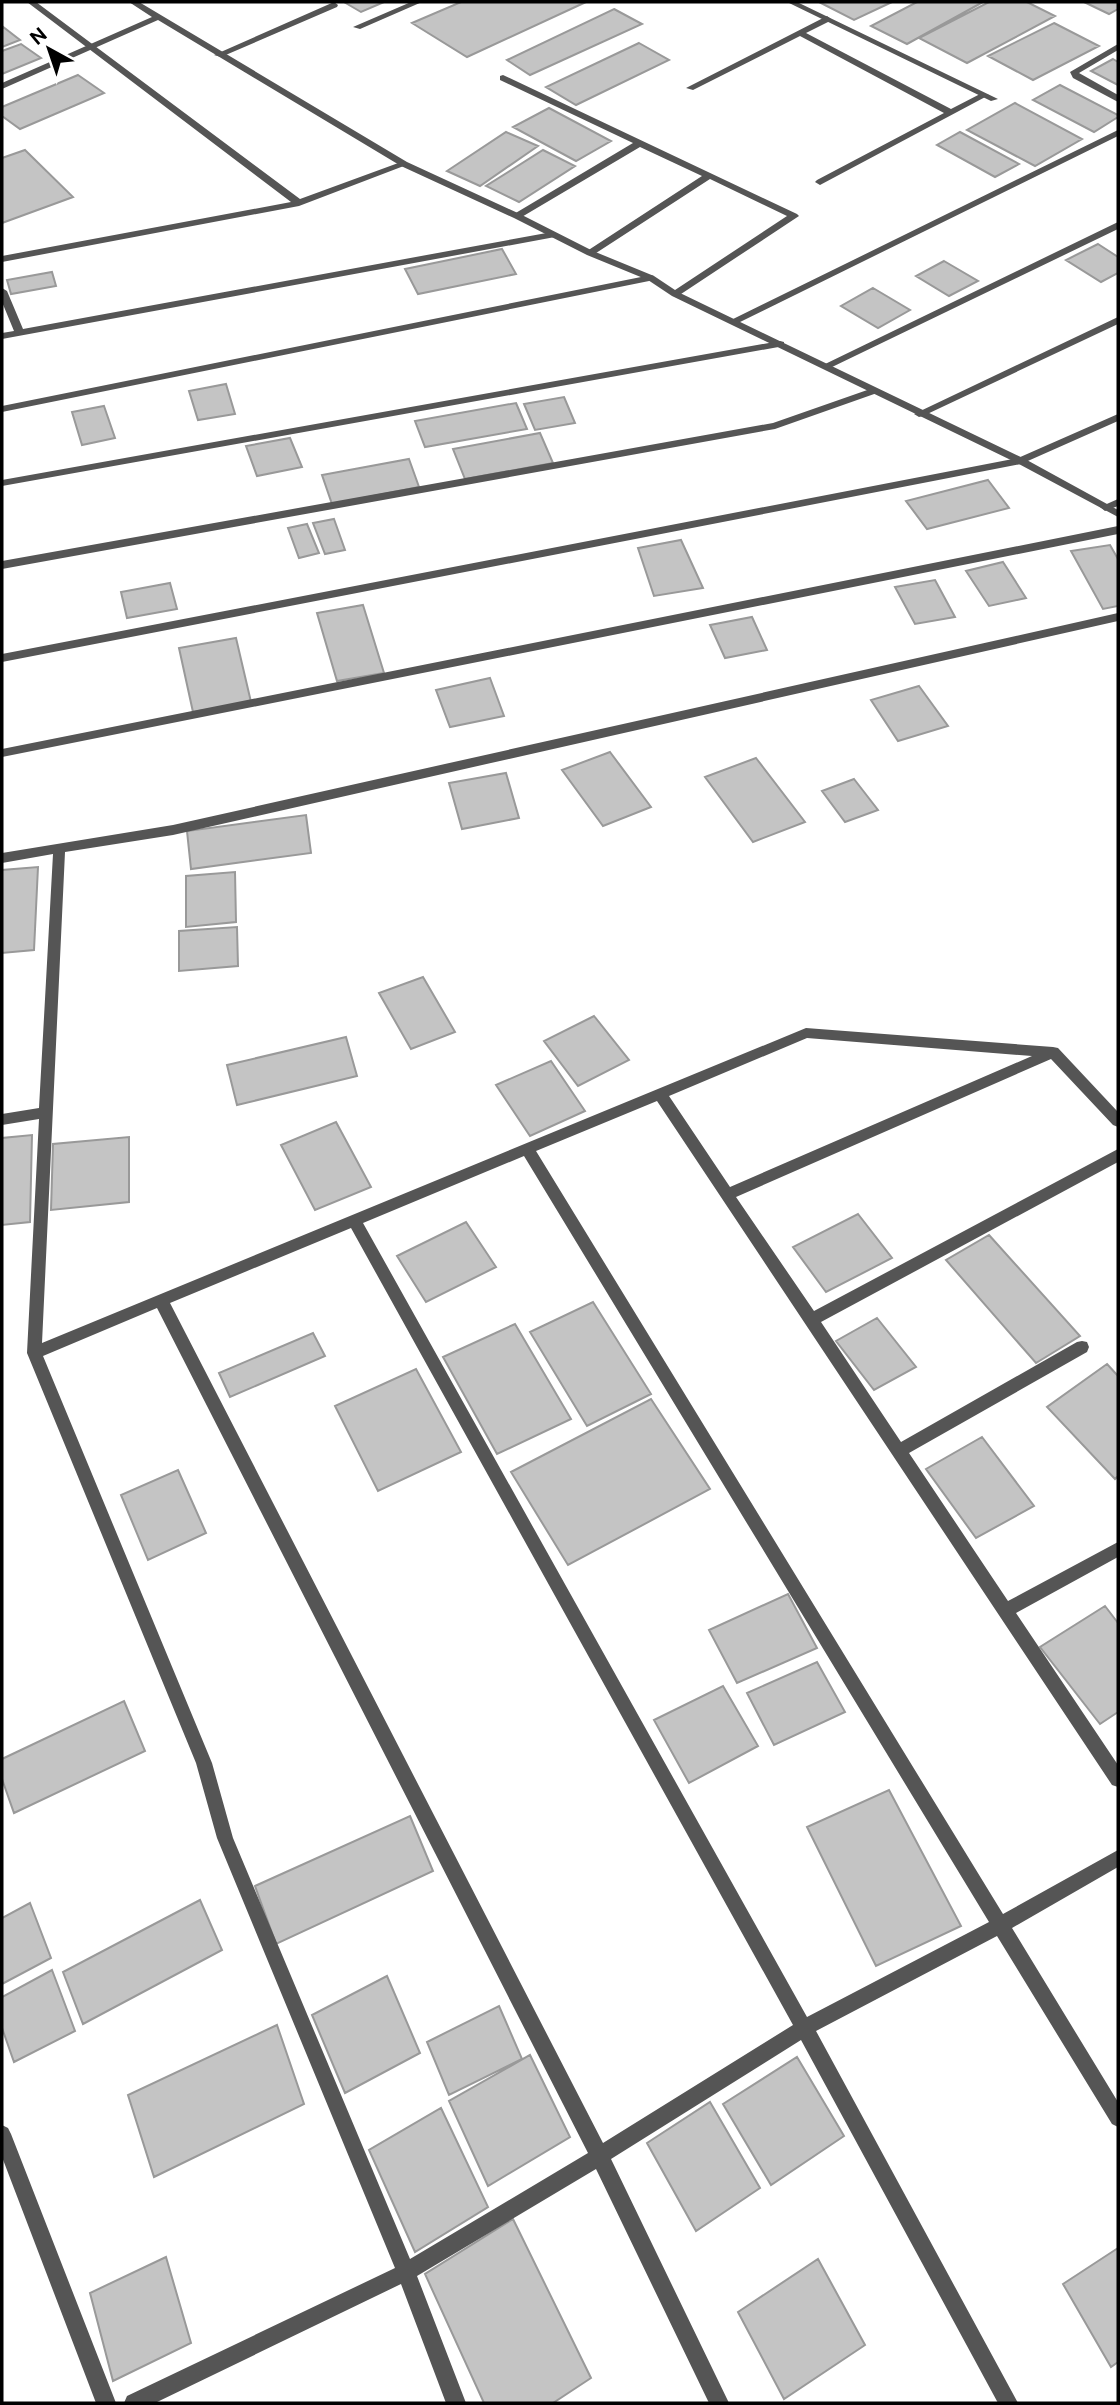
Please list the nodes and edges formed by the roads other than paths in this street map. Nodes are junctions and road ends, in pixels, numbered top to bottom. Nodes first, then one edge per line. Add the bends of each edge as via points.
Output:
1 (31, 2) edge
2 (133, 2) edge
3 (418, 2) edge
4 (791, 2) edge
5 (334, 5) dead end
6 (156, 18) junction
7 (827, 19) junction
8 (356, 27) dead end
9 (800, 33) junction
10 (91, 46) junction
11 (1118, 47) edge
12 (218, 55) junction
13 (503, 78) dead end
14 (2, 86) edge
15 (690, 88) dead end
16 (1118, 99) edge
17 (951, 113) junction
18 (1118, 133) edge
19 (638, 144) junction
20 (404, 164) junction
21 (707, 177) junction
22 (820, 182) dead end
23 (299, 203) junction
24 (517, 216) junction
25 (1118, 225) edge
26 (552, 235) junction
27 (590, 253) junction
28 (2, 259) edge
29 (651, 278) junction
30 (2, 291) edge
31 (675, 294) junction
32 (1118, 320) edge
33 (734, 321) junction
34 (20, 333) junction
35 (2, 336) edge
36 (780, 344) junction
37 (826, 366) junction
38 (873, 391) junction
39 (2, 409) edge
40 (919, 414) junction
41 (1118, 417) edge
42 (1021, 461) junction
43 (2, 483) edge
44 (1118, 502) edge
45 (1105, 507) junction
46 (1118, 514) edge
47 (1118, 530) edge
48 (2, 565) edge
49 (1118, 617) edge
50 (2, 658) edge
51 (2, 753) edge
52 (59, 849) junction
53 (2, 858) edge
54 (1053, 1052) junction
55 (660, 1094) junction
56 (45, 1113) junction
57 (2, 1119) edge
58 (1118, 1121) edge
59 (527, 1149) junction
60 (1118, 1155) edge
61 (727, 1194) junction
62 (354, 1221) junction
63 (161, 1301) junction
64 (811, 1320) junction
65 (1082, 1347) dead end
66 (34, 1353) junction
67 (899, 1451) junction
68 (1118, 1549) edge
69 (1006, 1610) junction
70 (1118, 1779) edge
71 (1118, 1858) edge
72 (1001, 1925) junction
73 (804, 2028) junction
74 (1118, 2118) edge
75 (2, 2134) edge
76 (600, 2156) junction
77 (406, 2273) junction
78 (106, 2403) edge
79 (134, 2403) edge
80 (456, 2403) edge
81 (719, 2403) edge
82 (1008, 2403) edge

1 - 10 street
2 - 6 street
3 - 8 street
4 - 7 street
5 - 12 street
6 - 10 street
6 - 12 street
7 - 9 street
7 - 17 street via 990,97
9 - 15 street
9 - 17 street
10 - 14 street
10 - 23 street
11 - 16 street via 1074,72
12 - 20 street
13 - 19 street
17 - 22 street
18 - 33 street
19 - 21 street
19 - 24 street
20 - 23 street
20 - 24 street
21 - 27 street
21 - 31 street via 794,216
23 - 28 street
24 - 26 street
25 - 37 street
26 - 27 street
26 - 34 street
27 - 29 street
29 - 31 street
29 - 39 street
30 - 34 street
31 - 33 street
32 - 40 street
33 - 36 street
34 - 35 street
36 - 37 street
36 - 43 street
37 - 38 street
38 - 40 street
38 - 48 street via 775,426
40 - 42 street
41 - 42 street
42 - 45 street
42 - 50 street
44 - 45 street
45 - 46 street
47 - 51 street
49 - 52 street via 173,830
52 - 53 street
52 - 56 street
54 - 55 street via 806,1033
54 - 58 street
54 - 61 street
55 - 59 street
55 - 61 street
56 - 57 street
56 - 66 street
59 - 62 street
59 - 72 street
60 - 64 street
61 - 64 street
62 - 63 street
62 - 73 street
63 - 66 street
63 - 76 street
64 - 67 street
65 - 67 street
66 - 77 street via 204,1763 225,1838
67 - 69 street
68 - 69 street
69 - 70 street
71 - 72 street
72 - 73 street
72 - 74 street
73 - 76 street
73 - 82 street
75 - 78 street
76 - 77 street
76 - 81 street
77 - 79 street
77 - 80 street

